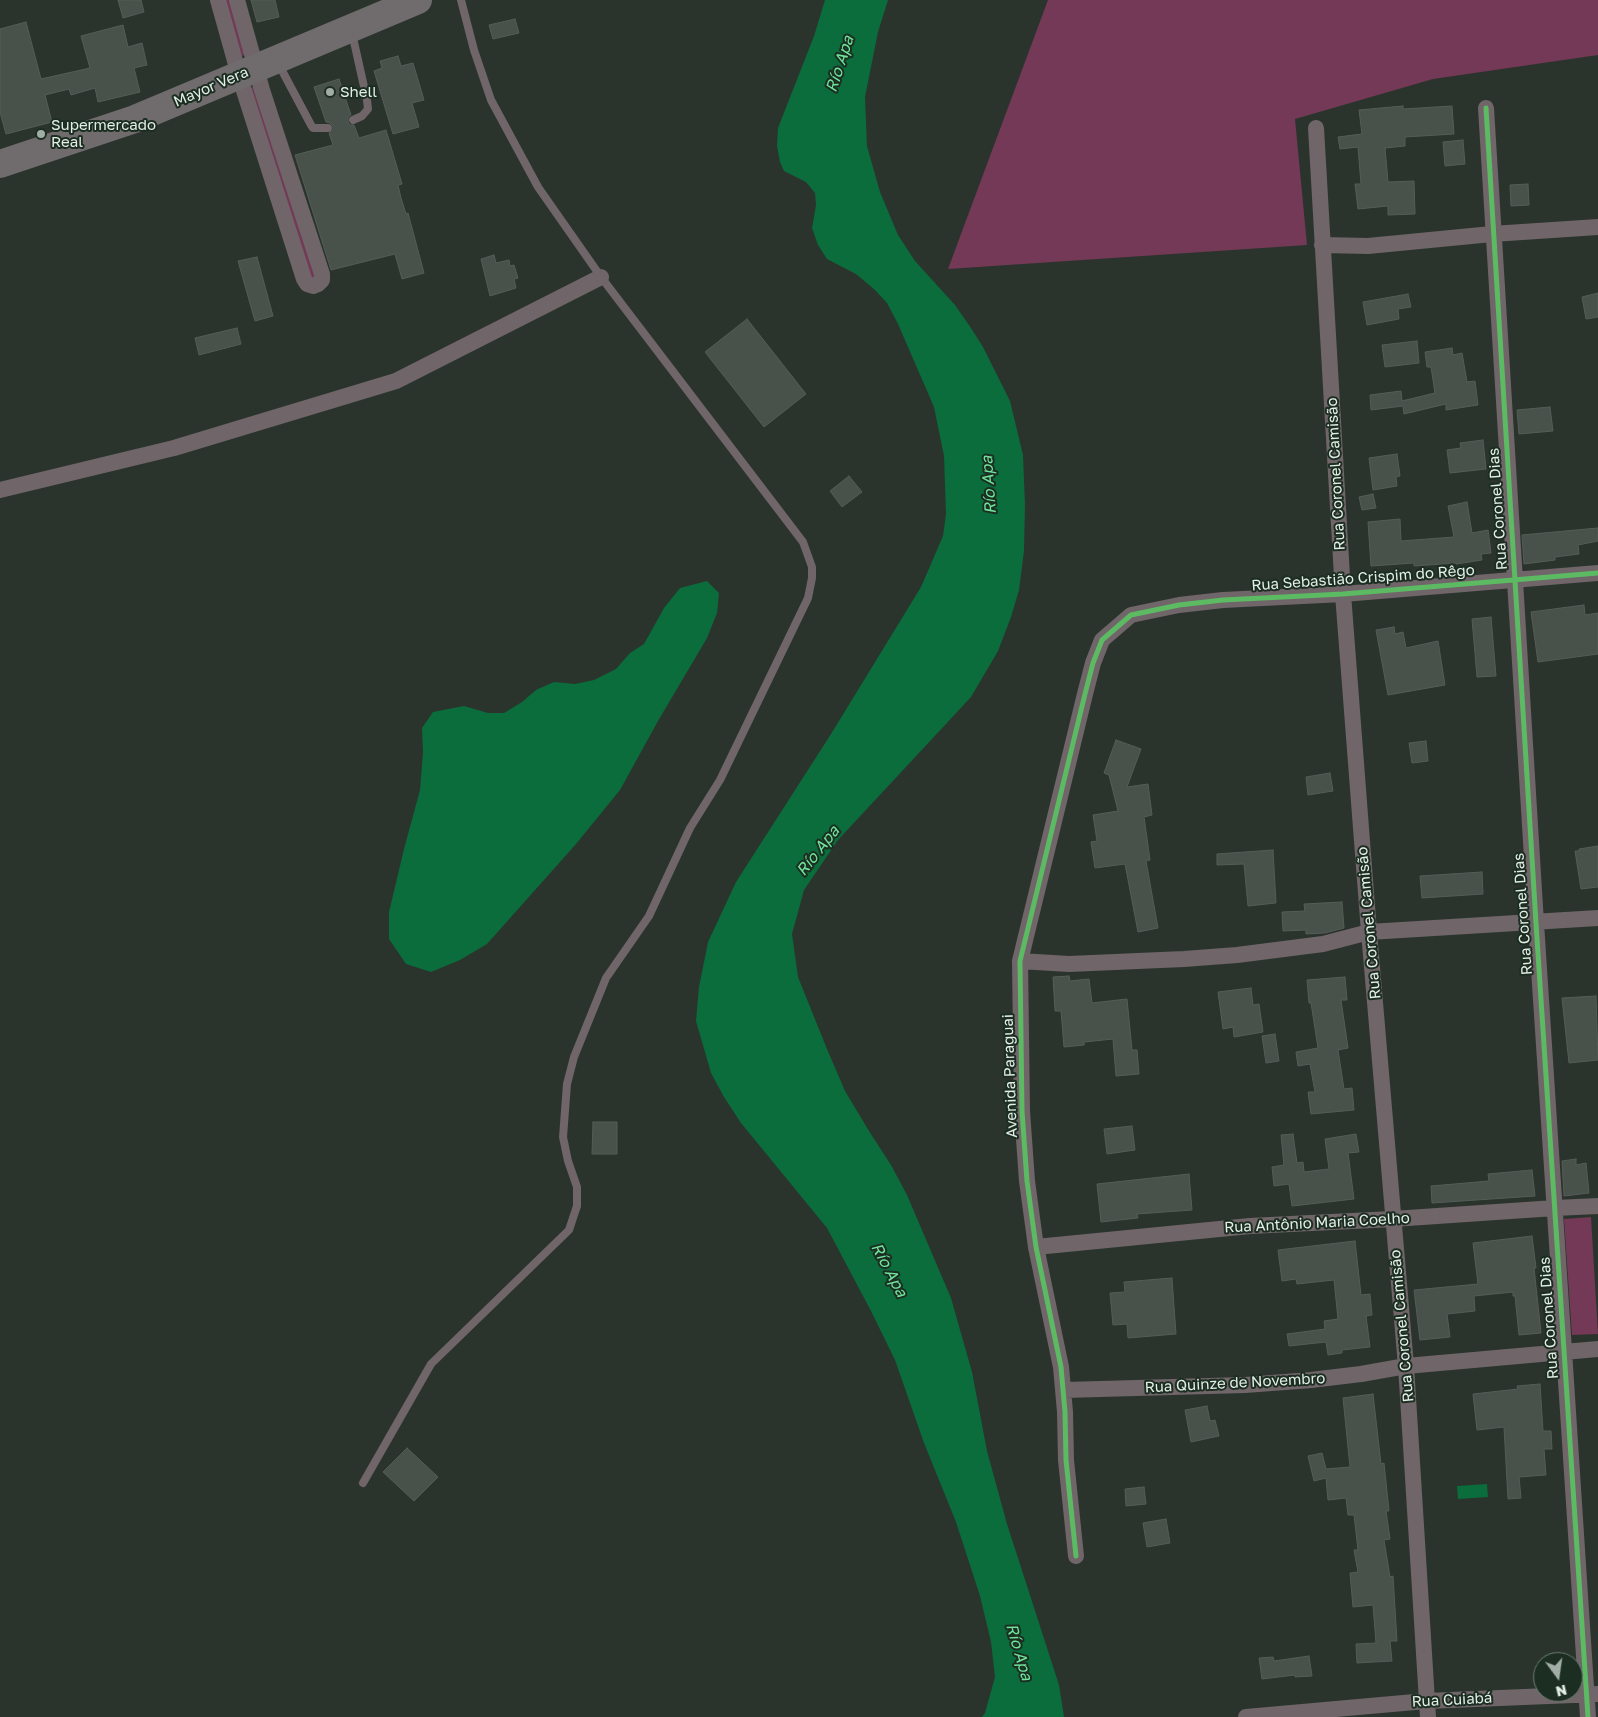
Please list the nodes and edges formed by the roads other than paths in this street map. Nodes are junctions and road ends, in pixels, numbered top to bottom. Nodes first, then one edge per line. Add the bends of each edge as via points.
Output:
1 (218, 0) edge
2 (237, 0) edge
3 (418, 0) edge
4 (461, 0) edge
5 (351, 28) junction
6 (257, 68) junction
7 (1486, 108) dead end
8 (353, 120) dead end
9 (328, 128) dead end
10 (1316, 128) dead end
11 (0, 164) edge
12 (1598, 227) edge
13 (1492, 234) junction
14 (1322, 245) junction
15 (601, 277) junction
16 (0, 490) edge
17 (1598, 573) edge
18 (1515, 580) junction
19 (1343, 594) junction
20 (1131, 615) joint
21 (1598, 918) edge
22 (1536, 923) junction
23 (1369, 932) junction
24 (1020, 961) junction
25 (1598, 1206) edge
26 (1555, 1208) junction
27 (1393, 1219) junction
28 (1036, 1247) junction
29 (1598, 1349) edge
30 (1564, 1352) junction
31 (1406, 1366) junction
32 (1064, 1390) junction
33 (363, 1483) dead end
34 (1076, 1556) dead end
35 (1592, 1694) edge
36 (1427, 1709) edge
37 (1246, 1717) edge
38 (1588, 1717) edge

1 - 6 street
2 - 6 street
3 - 5 highway, Mayor Vera
4 - 15 lane via 488,92 510,138 538,187
5 - 6 highway, Mayor Vera
5 - 8 lane via 368,100 368,109
6 - 6 street via 304,279 313,286 322,280 322,274
6 - 9 lane via 313,128
6 - 11 highway, Mayor Vera via 135,119
7 - 13 street, Rua Coronel Dias
10 - 14 street, Rua Coronel Camisão
12 - 13 street
13 - 14 street via 1368,246
13 - 18 street, Rua Coronel Dias
14 - 19 street, Rua Coronel Camisão
15 - 16 street via 396,381 174,448
15 - 33 lane via 803,542 812,567 811,589 720,780 690,828 649,916 606,978 574,1057 567,1084 563,1137 577,1187 577,1206 569,1230 431,1364
17 - 18 street, Rua Sebastião Crispim do Rêgo
18 - 19 street, Rua Sebastião Crispim do Rêgo
18 - 22 street, Rua Coronel Dias
19 - 20 street, Rua Sebastião Crispim do Rêgo via 1223,600
19 - 23 street, Rua Coronel Camisão
20 - 24 street, Avenida Paraguai via 1102,640 1093,663
21 - 22 street
22 - 23 street
22 - 26 street, Rua Coronel Dias
23 - 24 street via 1323,944 1237,955 1115,963
23 - 27 street, Rua Coronel Camisão
24 - 28 street, Avenida Paraguai via 1022,1111
25 - 26 street, Rua Antônio Maria Coelho
26 - 27 street, Rua Antônio Maria Coelho
26 - 30 street, Rua Coronel Dias
27 - 28 street, Rua Antônio Maria Coelho via 1250,1226
27 - 31 street, Rua Coronel Camisão
28 - 32 street, Avenida Paraguai
29 - 30 street, Rua Quinze de Novembro
30 - 31 street, Rua Quinze de Novembro
30 - 35 street, Rua Coronel Dias
31 - 32 street, Rua Quinze de Novembro via 1362,1374 1255,1384
31 - 36 street, Rua Coronel Camisão
32 - 34 street, Avenida Paraguai via 1066,1460
35 - 36 street, Rua Cuiabá
35 - 38 street, Rua Coronel Dias
36 - 37 street, Rua Cuiabá

